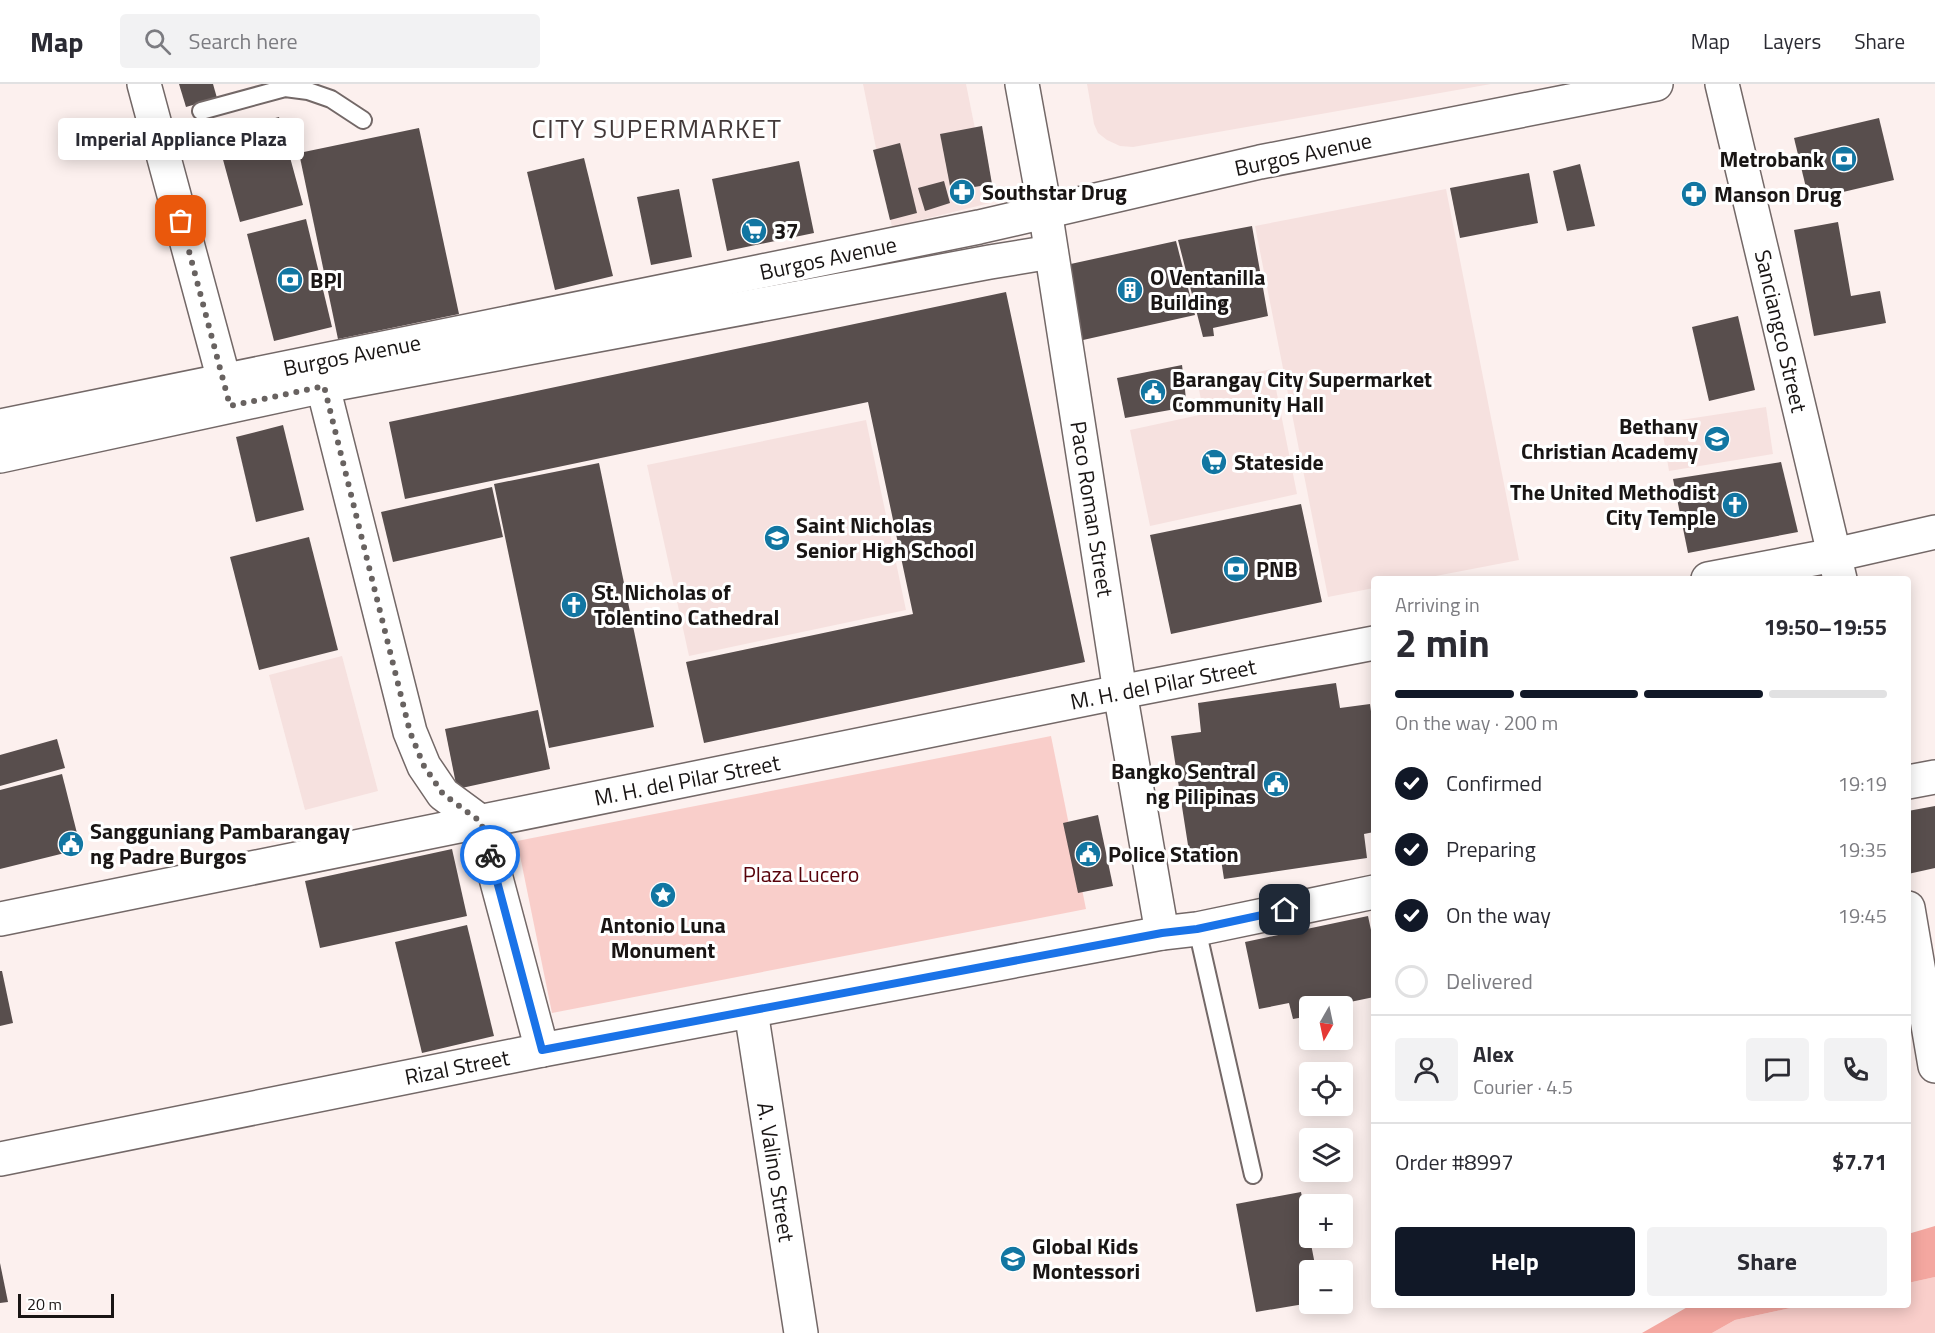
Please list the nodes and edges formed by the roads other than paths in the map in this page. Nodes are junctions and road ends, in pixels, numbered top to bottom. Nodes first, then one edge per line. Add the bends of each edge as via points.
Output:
1 (144, 84) edge
2 (1022, 84) edge
3 (1656, 84) edge
4 (1722, 84) edge
5 (201, 111) dead end
6 (363, 120) dead end
7 (1045, 210) junction
8 (1051, 252) junction
9 (320, 374) junction
10 (227, 393) junction
11 (0, 426) edge
12 (0, 456) edge
13 (1935, 532) edge
14 (1837, 567) edge
15 (1740, 576) edge
16 (1371, 644) edge
17 (1120, 692) junction
18 (1935, 777) edge
19 (1911, 781) edge
20 (481, 822) junction
21 (1371, 893) edge
22 (0, 920) edge
23 (1911, 926) edge
24 (1197, 929) junction
25 (1162, 933) junction
26 (752, 1011) junction
27 (542, 1050) junction
28 (1935, 1066) edge
29 (0, 1160) edge
30 (1253, 1175) dead end
31 (801, 1333) edge

1 - 10 street
2 - 7 street, Paco Roman Street
3 - 7 street, Burgos Avenue via 1260,162
4 - 14 street, Sanciangco Street
5 - 6 lane via 285,88 331,99
7 - 8 street, Paco Roman Street
7 - 9 street, Burgos Avenue
8 - 9 street, Burgos Avenue
8 - 17 street, Paco Roman Street
9 - 10 street, Burgos Avenue
9 - 20 street via 410,732 424,766 443,794
10 - 11 street, Burgos Avenue
10 - 12 street, Burgos Avenue
13 - 14 street
14 - 15 street
16 - 17 street, M. H. del Pilar Street
17 - 20 street, M. H. del Pilar Street
17 - 25 street, Paco Roman Street
18 - 19 street
20 - 22 street, M. H. del Pilar Street
20 - 27 street
21 - 24 street, Rizal Street
23 - 28 street
24 - 25 street, Rizal Street
24 - 30 lane
25 - 26 street, Rizal Street
26 - 27 street, Rizal Street
26 - 31 street, A. Valino Street
27 - 29 street, Rizal Street

